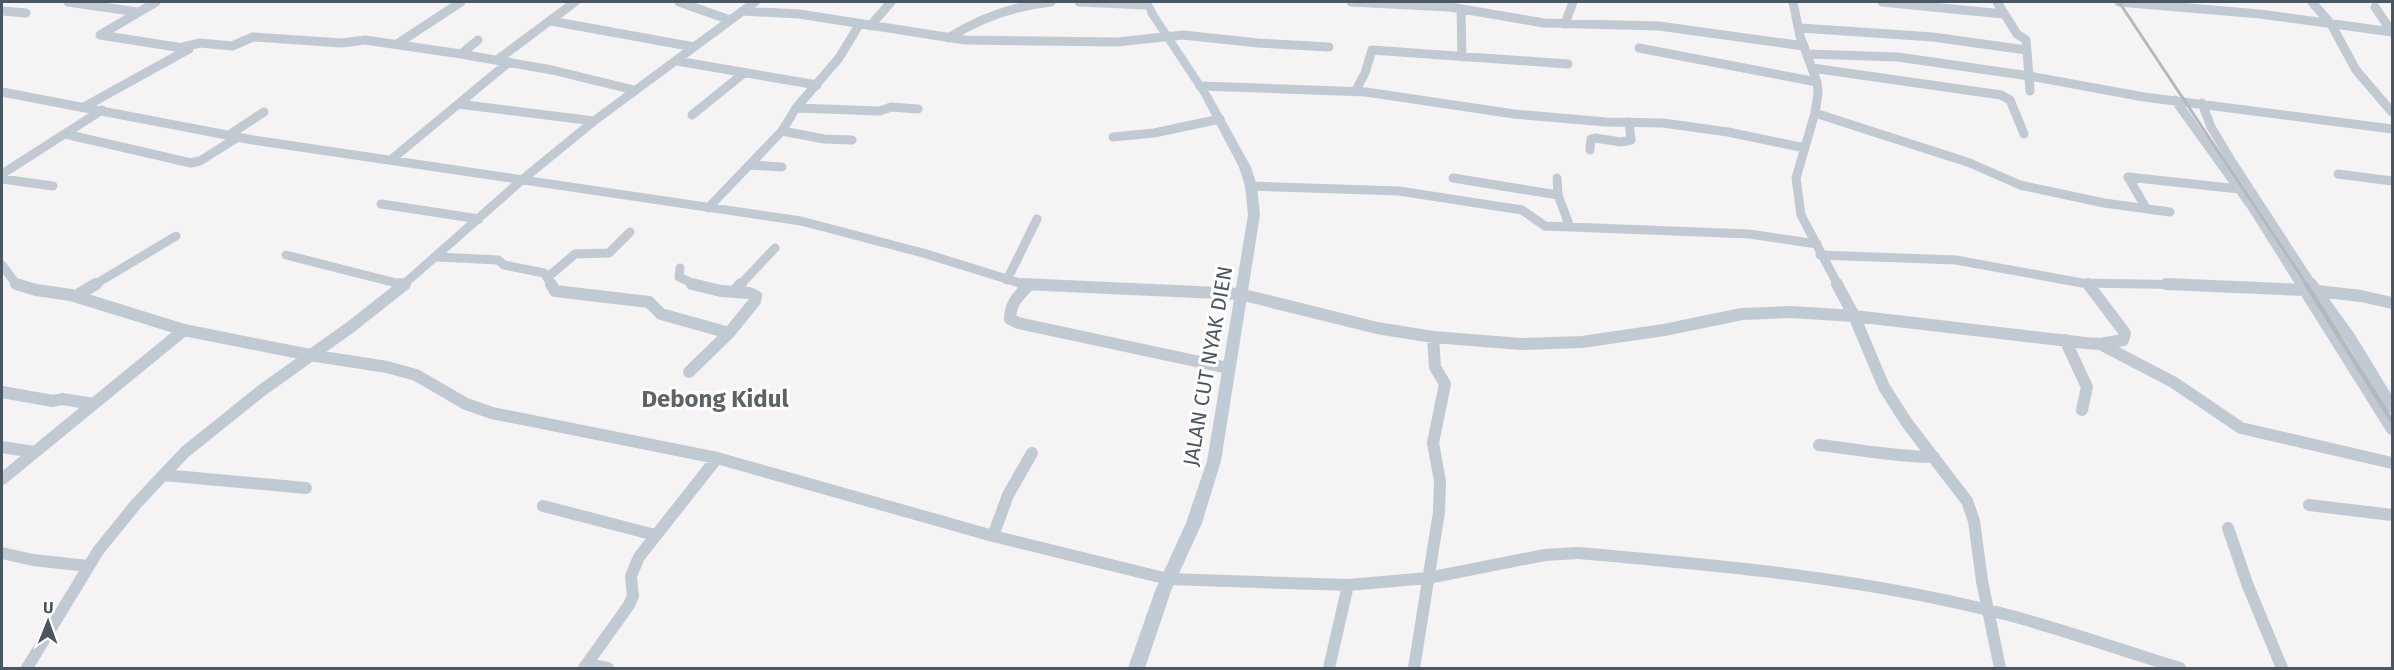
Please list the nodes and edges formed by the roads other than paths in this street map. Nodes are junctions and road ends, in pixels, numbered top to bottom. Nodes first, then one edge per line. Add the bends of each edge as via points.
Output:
1 (15, 2) edge
2 (68, 2) edge
3 (156, 2) edge
4 (461, 2) edge
5 (575, 2) edge
6 (679, 2) edge
7 (755, 2) edge
8 (891, 2) edge
9 (1051, 2) edge
10 (1079, 2) edge
11 (1352, 2) edge
12 (1573, 2) edge
13 (1793, 2) edge
14 (1882, 2) edge
15 (1997, 2) edge
16 (2119, 2) edge
17 (2312, 2) edge
18 (1147, 3) edge
19 (2375, 7) dead end
20 (1461, 9) junction
21 (2, 10) edge
22 (742, 11) junction
23 (138, 12) junction
24 (26, 13) dead end
25 (2003, 14) junction
26 (730, 20) junction
27 (551, 21) junction
28 (1565, 24) junction
29 (2331, 24) junction
30 (859, 25) junction
31 (870, 26) junction
32 (1800, 28) junction
33 (2392, 32) edge
34 (1167, 37) junction
35 (948, 38) junction
36 (478, 40) dead end
37 (397, 44) junction
38 (183, 47) junction
39 (694, 47) junction
40 (1329, 47) dead end
41 (1639, 48) dead end
42 (1805, 50) junction
43 (2026, 50) junction
44 (460, 54) junction
45 (1462, 57) junction
46 (497, 60) junction
47 (677, 61) junction
48 (509, 62) junction
49 (1568, 64) dead end
50 (1812, 68) junction
51 (744, 73) junction
52 (2029, 76) junction
53 (1817, 82) junction
54 (817, 85) junction
55 (1200, 86) junction
56 (634, 90) junction
57 (1356, 90) junction
58 (2030, 91) dead end
59 (2, 92) edge
60 (2175, 100) junction
61 (2202, 103) junction
62 (458, 104) junction
63 (84, 107) junction
64 (796, 108) junction
65 (918, 109) dead end
66 (102, 110) junction
67 (264, 112) dead end
68 (1815, 112) junction
69 (2392, 112) edge
70 (692, 115) dead end
71 (1220, 119) junction
72 (594, 121) junction
73 (1629, 122) junction
74 (2392, 129) edge
75 (782, 131) junction
76 (65, 134) junction
77 (2024, 134) dead end
78 (234, 136) junction
79 (1113, 137) dead end
80 (852, 140) dead end
81 (1805, 148) junction
82 (1590, 150) dead end
83 (392, 159) junction
84 (750, 165) junction
85 (782, 167) dead end
86 (2, 174) edge
87 (2338, 174) dead end
88 (523, 178) junction
89 (1453, 178) dead end
90 (1557, 178) dead end
91 (2, 179) edge
92 (2392, 181) edge
93 (53, 186) dead end
94 (1251, 186) junction
95 (2239, 189) junction
96 (1558, 195) junction
97 (381, 204) dead end
98 (708, 208) junction
99 (2146, 208) junction
100 (2170, 212) dead end
101 (479, 219) junction
102 (1037, 219) dead end
103 (1569, 227) junction
104 (630, 232) dead end
105 (176, 236) dead end
106 (776, 248) dead end
107 (1819, 249) junction
108 (286, 255) dead end
109 (438, 256) junction
110 (2, 265) edge
111 (680, 268) dead end
112 (548, 277) junction
113 (1006, 280) junction
114 (6, 281) edge
115 (2087, 283) junction
116 (404, 285) junction
117 (1028, 286) junction
118 (2304, 290) junction
119 (2317, 291) junction
120 (734, 292) junction
121 (1240, 294) junction
122 (76, 297) junction
123 (2392, 303) edge
124 (1854, 316) junction
125 (184, 330) junction
126 (729, 333) junction
127 (1432, 337) junction
128 (2065, 340) junction
129 (2101, 344) junction
130 (310, 355) junction
131 (1228, 368) junction
132 (689, 372) dead end
133 (2, 392) edge
134 (94, 404) junction
135 (2392, 407) edge
136 (2082, 410) dead end
137 (2392, 429) edge
138 (1819, 445) dead end
139 (2, 447) edge
140 (34, 452) junction
141 (1032, 453) dead end
142 (1934, 457) junction
143 (717, 458) junction
144 (2392, 463) edge
145 (164, 475) junction
146 (2, 479) edge
147 (306, 488) dead end
148 (2309, 505) dead end
149 (543, 506) dead end
150 (2392, 515) edge
151 (2228, 528) dead end
152 (655, 536) junction
153 (993, 536) junction
154 (2, 553) edge
155 (88, 566) junction
156 (1428, 578) junction
157 (1168, 579) junction
158 (1348, 585) junction
159 (1989, 610) junction
160 (587, 666) edge
161 (27, 669) edge
162 (608, 669) edge
163 (1136, 669) edge
164 (1329, 669) edge
165 (1414, 669) edge
166 (2000, 669) edge
167 (2180, 669) edge
168 (2282, 669) edge

1 - 21 street
2 - 23 street
3 - 23 street
4 - 37 street
5 - 27 street
6 - 26 street
7 - 22 street
8 - 31 street
9 - 35 street via 1030,3 988,16
10 - 18 street
11 - 20 street
12 - 28 street
13 - 32 street
14 - 25 street
15 - 25 street
16 - 29 street
17 - 29 street
18 - 34 main road, JALAN CUT NYAK DIEN
19 - 33 street
20 - 28 street
20 - 45 street
21 - 24 street
22 - 26 street
22 - 30 street via 798,14
23 - 38 street via 100,35
25 - 43 street via 2026,40
26 - 39 street
27 - 39 street
27 - 46 street
28 - 42 street via 1659,26
29 - 33 street
29 - 69 street via 2355,70
30 - 31 street
30 - 54 street
31 - 35 street
32 - 42 street
32 - 43 street via 1933,36
34 - 35 street via 1100,43
34 - 40 street via 1192,35
34 - 55 main road, JALAN CUT NYAK DIEN
36 - 44 street
37 - 38 street via 253,37 232,46 196,43
37 - 44 street
38 - 63 street via 189,50
39 - 47 street
41 - 53 street
42 - 50 street
42 - 52 street via 1898,57
43 - 52 street
44 - 46 street
45 - 49 street
45 - 57 street via 1372,50
46 - 48 street
47 - 51 street
47 - 56 street
48 - 56 street
48 - 62 street
50 - 53 street
50 - 77 street via 2001,95 2010,100
51 - 54 street
51 - 70 street
52 - 58 street
52 - 60 street
53 - 68 street
54 - 64 street
55 - 57 street
55 - 71 main road, JALAN CUT NYAK DIEN
56 - 72 street
57 - 73 street via 1514,114
59 - 63 street
60 - 61 street
60 - 95 street
61 - 74 street
61 - 119 street via 2230,159
62 - 72 street
62 - 83 street
63 - 66 street
64 - 65 street
64 - 75 street
66 - 76 street
66 - 78 street
67 - 78 street
68 - 81 street
68 - 99 street via 1970,163 2020,185
71 - 79 street
71 - 94 main road, JALAN CUT NYAK DIEN
72 - 88 street
73 - 81 street via 1717,130
73 - 82 street via 1631,140 1590,139
75 - 80 street
75 - 84 street
76 - 78 street via 191,163 200,161
76 - 86 street
78 - 83 street
81 - 107 street via 1795,186 1801,215
83 - 88 street
84 - 85 street
84 - 98 street
87 - 92 street
88 - 98 street
88 - 101 street
89 - 96 street
90 - 96 street
91 - 93 street
94 - 103 street via 1388,186 1522,210 1539,225
94 - 121 main road, JALAN CUT NYAK DIEN via 1254,215
95 - 99 street via 2128,177
95 - 118 street
96 - 103 street
97 - 101 street
98 - 113 street via 825,226
99 - 100 street
101 - 109 street
102 - 113 street
103 - 107 street via 1749,234
104 - 112 street via 608,255 575,254
105 - 122 street
106 - 120 street
107 - 115 street via 1956,260
107 - 124 street
108 - 116 street
109 - 112 street via 494,259
109 - 116 street
110 - 114 street
111 - 120 street via 679,277 686,282
112 - 126 street via 555,291 649,302 661,314
113 - 117 street
114 - 122 street
115 - 118 street
115 - 129 street via 2125,333 2123,340
116 - 130 street
117 - 121 street
117 - 131 street via 1010,308 1010,319 1018,323
118 - 137 street
119 - 123 street
119 - 135 street
120 - 126 street via 746,291 756,296
121 - 127 street via 1377,328
121 - 131 main road, JALAN CUT NYAK DIEN
122 - 125 street
124 - 127 street via 1742,314 1582,342 1521,344
124 - 128 street
124 - 142 street via 1884,387
125 - 130 street
125 - 134 street
126 - 132 street
127 - 156 street via 1435,367 1445,384 1434,430 1441,494
128 - 129 street
128 - 136 street via 2087,387
129 - 144 street via 2173,382 2241,428
130 - 143 street via 387,366 416,375 466,404 492,413
130 - 145 street via 185,452
131 - 157 main road, JALAN CUT NYAK DIEN via 1221,431 1210,477
133 - 134 street
134 - 140 street
138 - 142 street via 1905,457
139 - 140 street
140 - 146 street
141 - 153 street via 1008,495
142 - 159 street via 1971,511
143 - 152 street
143 - 153 street
145 - 147 street
145 - 155 street
148 - 150 street
149 - 152 street
151 - 168 street
152 - 160 street via 634,566 629,605
153 - 157 street
154 - 155 street
155 - 161 street
156 - 158 street
156 - 159 street via 1508,560 1578,553 1790,575
156 - 165 street
157 - 158 street
157 - 163 main road, JALAN CUT NYAK DIEN
158 - 164 street
159 - 166 street
159 - 167 street
160 - 162 street

